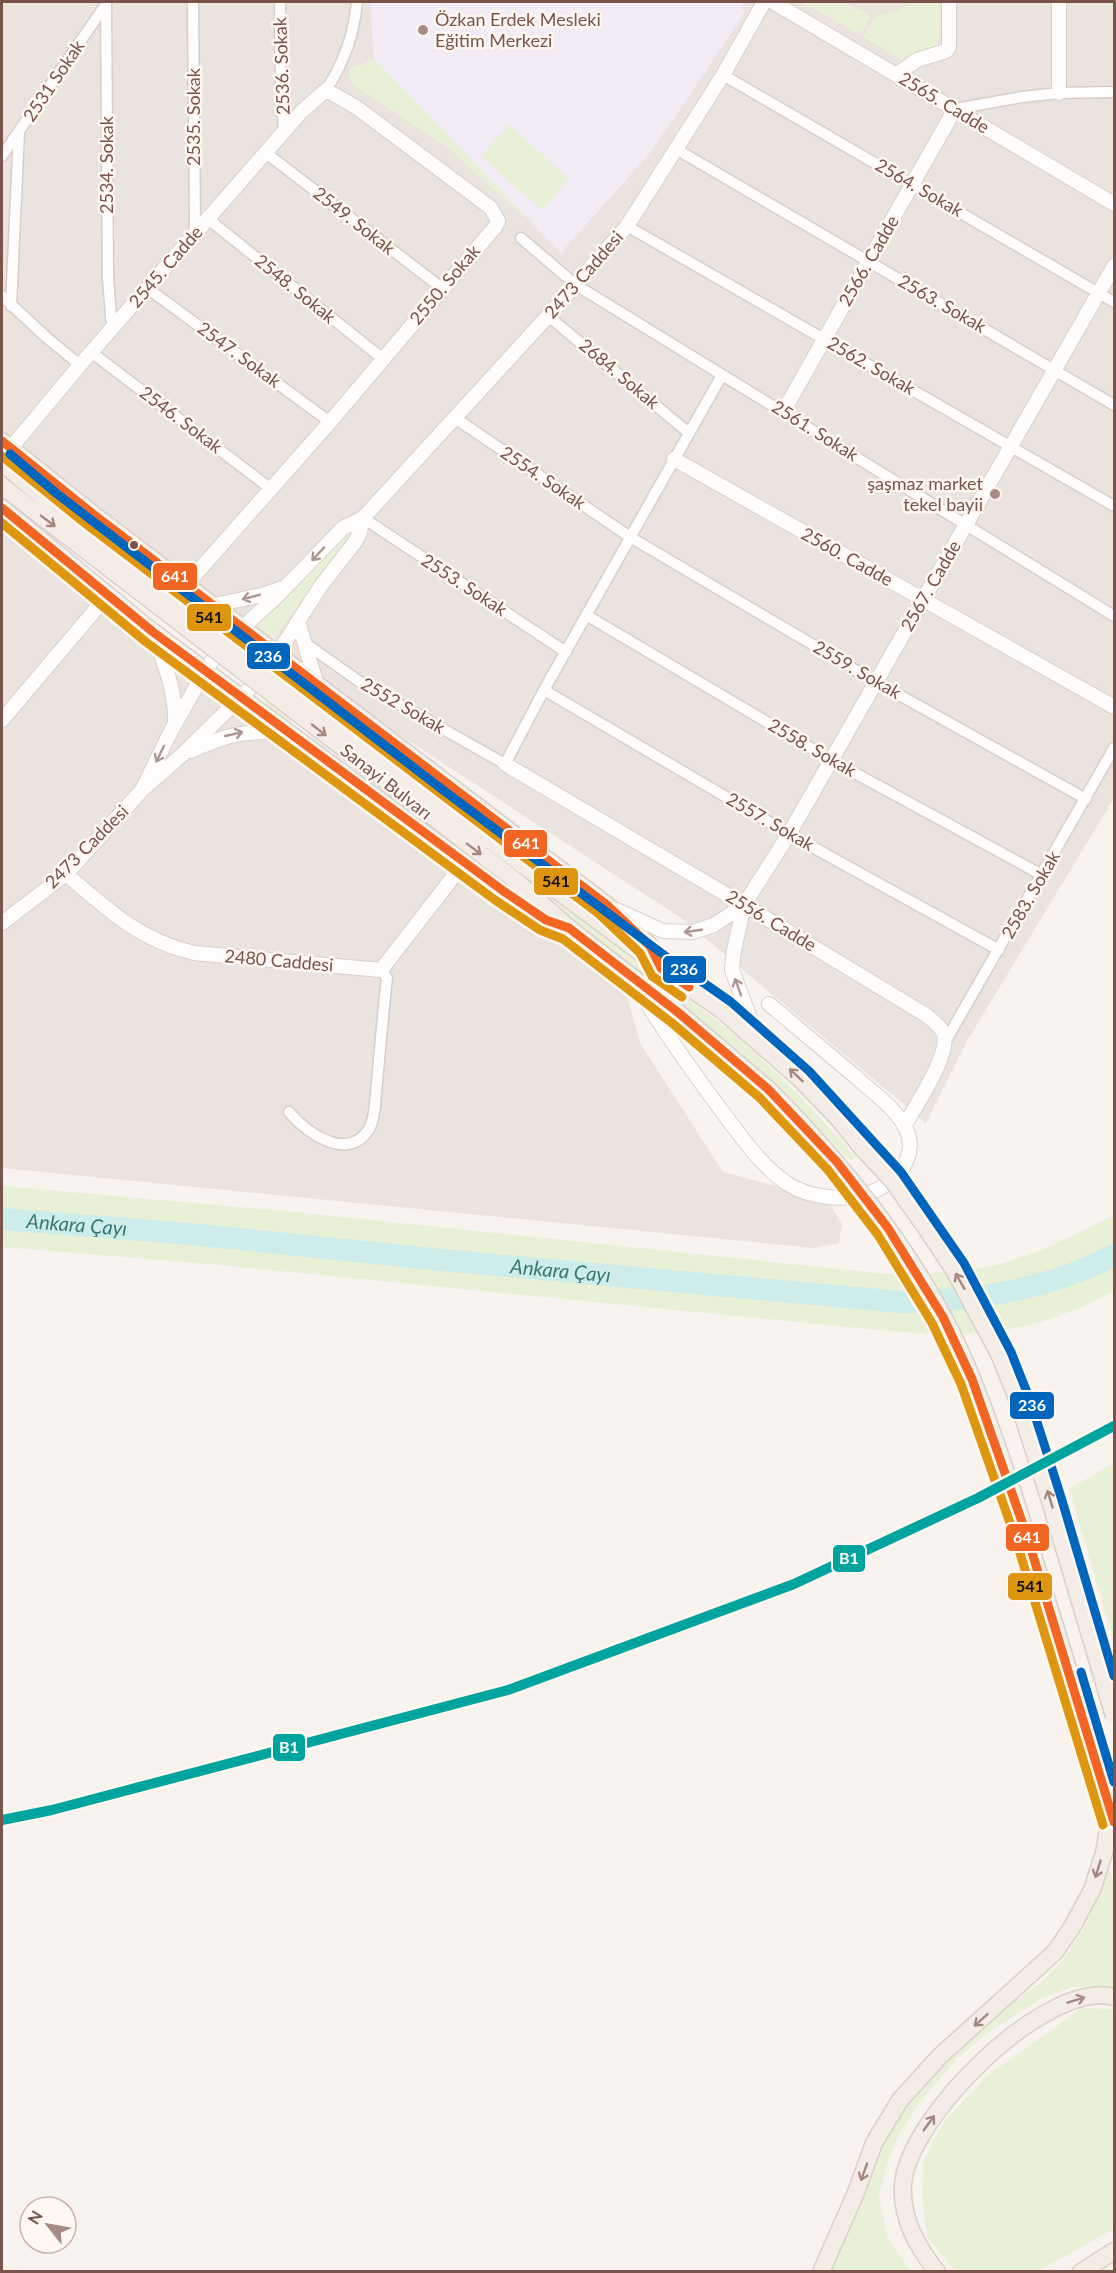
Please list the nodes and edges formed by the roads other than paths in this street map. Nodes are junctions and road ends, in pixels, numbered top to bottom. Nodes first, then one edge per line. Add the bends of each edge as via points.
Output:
1 (194, 2) edge
2 (280, 2) edge
3 (357, 2) edge
4 (764, 2) edge
5 (774, 2) edge
6 (950, 2) edge
7 (1059, 2) edge
8 (106, 3) edge
9 (723, 75) junction
10 (896, 75) junction
11 (326, 90) junction
12 (1114, 92) edge
13 (1059, 93) junction
14 (955, 109) junction
15 (284, 131) junction
16 (20, 132) junction
17 (676, 149) junction
18 (266, 153) junction
19 (2, 156) edge
20 (912, 184) junction
21 (1114, 204) edge
22 (208, 219) junction
23 (627, 226) junction
24 (195, 233) junction
25 (521, 238) dead end
26 (868, 261) junction
27 (1114, 266) edge
28 (576, 285) junction
29 (147, 288) junction
30 (442, 289) junction
31 (1099, 293) junction
32 (2, 296) edge
33 (1114, 302) edge
34 (11, 306) junction
35 (548, 316) junction
36 (112, 328) junction
37 (824, 339) junction
38 (91, 352) junction
39 (383, 359) junction
40 (80, 365) junction
41 (1055, 370) junction
42 (722, 375) junction
43 (1114, 405) edge
44 (783, 412) junction
45 (455, 418) junction
46 (330, 422) junction
47 (689, 433) junction
48 (6, 445) edge
49 (1011, 446) junction
50 (674, 459) junction
51 (2, 464) edge
52 (2, 486) edge
53 (271, 489) junction
54 (1114, 506) edge
55 (2, 508) edge
56 (363, 518) junction
57 (966, 525) junction
58 (630, 537) junction
59 (186, 585) junction
60 (287, 586) junction
61 (108, 595) junction
62 (923, 600) junction
63 (215, 605) junction
64 (586, 615) junction
65 (1114, 616) edge
66 (298, 621) junction
67 (243, 627) junction
68 (151, 630) junction
69 (305, 643) junction
70 (566, 652) junction
71 (278, 653) junction
72 (205, 671) junction
73 (876, 682) junction
74 (319, 685) junction
75 (544, 690) junction
76 (241, 697) junction
77 (1114, 707) edge
78 (2, 720) edge
79 (175, 724) junction
80 (292, 734) junction
81 (1114, 748) edge
82 (183, 754) junction
83 (831, 760) junction
84 (505, 764) junction
85 (142, 790) junction
86 (1086, 799) junction
87 (789, 834) junction
88 (464, 863) junction
89 (66, 874) junction
90 (1042, 875) junction
91 (744, 904) junction
92 (607, 905) junction
93 (2, 923) edge
94 (569, 928) junction
95 (999, 950) junction
96 (661, 968) junction
97 (381, 970) junction
98 (631, 977) junction
99 (769, 1004) dead end
100 (945, 1041) junction
101 (759, 1042) junction
102 (289, 1112) dead end
103 (904, 1126) junction
104 (1114, 1716) edge
105 (1113, 1817) edge
106 (1114, 1997) edge
107 (1114, 2251) edge
108 (820, 2271) edge
109 (937, 2271) edge
110 (1081, 2271) edge

1 - 24 street, 2535. Sokak
2 - 15 street, 2536. Sokak
3 - 11 street via 347,51
4 - 9 street, 2473 Caddesi
5 - 10 street, 2565. Cadde
6 - 10 street via 949,47 916,60
7 - 13 street
8 - 16 street, 2531 Sokak
8 - 36 street, 2534. Sokak via 108,278
9 - 17 street, 2473 Caddesi
9 - 20 street, 2564. Sokak
10 - 14 street, 2565. Cadde
11 - 15 street, 2545. Cadde
11 - 30 street, 2550. Sokak via 356,107 496,214 495,227
12 - 13 street
13 - 14 street
14 - 20 street, 2566. Cadde
14 - 21 street, 2565. Cadde
15 - 18 street, 2545. Cadde
16 - 19 street, 2531 Sokak
16 - 34 street
17 - 23 street, 2473 Caddesi
17 - 26 street, 2563. Sokak
18 - 22 street, 2545. Cadde
18 - 30 street, 2549. Sokak
20 - 26 street, 2566. Cadde
20 - 31 street, 2564. Sokak
22 - 24 street, 2545. Cadde
22 - 39 street, 2548. Sokak
23 - 28 street, 2473 Caddesi
23 - 37 street, 2562. Sokak
24 - 29 street, 2545. Cadde
25 - 28 street, 2561. Sokak
26 - 37 street, 2566. Cadde
26 - 41 street, 2563. Sokak
27 - 31 street, 2567. Cadde
28 - 35 street, 2473 Caddesi
28 - 42 street, 2561. Sokak
29 - 36 street, 2545. Cadde
29 - 46 street, 2547. Sokak
30 - 39 street, 2550. Sokak
31 - 33 street, 2564. Sokak
31 - 41 street, 2567. Cadde
32 - 34 street
34 - 40 street
35 - 45 street, 2473 Caddesi
35 - 47 street, 2684. Sokak
36 - 38 street, 2545. Cadde
37 - 44 street, 2566. Cadde
37 - 49 street, 2562. Sokak
38 - 40 street, 2545. Cadde
38 - 53 street, 2546. Sokak
39 - 46 street, 2550. Sokak
40 - 48 street, 2545. Cadde
41 - 43 street, 2563. Sokak
41 - 49 street, 2567. Cadde
42 - 44 street, 2561. Sokak
42 - 47 street
44 - 57 street, 2561. Sokak
45 - 56 street, 2473 Caddesi
45 - 58 street, 2554. Sokak
46 - 53 street, 2550. Sokak
47 - 50 street
48 - 59 main road
49 - 54 street, 2562. Sokak
49 - 57 street, 2567. Cadde
50 - 58 street
50 - 62 street, 2560. Cadde
51 - 96 main road, Sanayi Bulvarı, bridge
52 -> 94 main road, Sanayi Bulvarı, bridge via 515,880
53 - 59 street, 2550. Sokak
55 - 61 main road
56 -> 60 street, 2473 Caddesi via 343,528
56 - 66 street, 2473 Caddesi via 355,542
56 - 70 street, 2553. Sokak
57 - 62 street, 2567. Cadde
57 - 65 street, 2561. Sokak
58 - 64 street
58 - 73 street, 2559. Sokak
59 - 63 main road
59 - 68 main road via 190,603 184,616 166,630
60 -> 63 street
60 - 67 street, 2473 Caddesi
61 - 68 main road
61 - 78 street
62 - 73 street, 2567. Cadde
62 - 77 street, 2560. Cadde
63 - 67 main road
64 - 70 street
64 - 83 street, 2558. Sokak
66 - 69 street
66 - 71 street, 2473 Caddesi
67 - 71 main road
67 - 72 street, 2473 Caddesi via 223,645
68 - 72 main road
68 - 79 street via 176,704
69 - 74 street
69 - 84 street, 2552 Sokak via 360,682
70 - 75 street
71 - 74 main road
71 - 76 street, 2473 Caddesi
72 - 76 main road
72 - 79 street, 2473 Caddesi
73 - 83 street, 2567. Cadde
73 - 86 street, 2559. Sokak
74 - 80 main road via 300,689 289,700 285,713
74 - 92 main road
75 - 84 street
75 - 87 street, 2557. Sokak
76 - 80 main road
76 - 82 street, 2473 Caddesi
79 -> 85 street, 2473 Caddesi
82 -> 80 street via 243,732
80 - 88 main road
81 - 86 street, 2583. Sokak
82 - 85 street, 2473 Caddesi
83 - 87 street, 2567. Cadde
83 - 90 street, 2558. Sokak
84 - 91 street, 2556. Cadde
85 - 89 street, 2473 Caddesi
86 - 90 street, 2583. Sokak
87 - 91 street, 2567. Cadde
87 - 95 street, 2557. Sokak
88 - 94 main road via 536,914
88 - 97 street
89 - 93 street, 2473 Caddesi
89 - 97 street, 2480 Caddesi via 146,937 171,948
90 - 95 street, 2583. Sokak
91 -> 92 street via 724,920 703,929 675,932 642,923
91 - 100 street, 2556. Cadde via 926,1016 943,1032
101 -> 91 street via 732,970
92 - 96 main road via 650,946
94 - 98 main road, Sanayi Bulvarı
95 - 100 street, 2583. Sokak
96 - 101 main road, Sanayi Bulvarı via 723,1011
97 - 102 street via 387,978 370,1128 356,1141 339,1145 313,1135
98 - 103 street via 656,1019 738,1132 761,1161 790,1185 803,1192 833,1197 873,1192 899,1174 906,1164 909,1148
98 - 105 main road, Sanayi Bulvarı, bridge via 768,1089 837,1162 888,1228 943,1317 989,1422
99 - 103 street via 883,1101
100 - 103 street via 934,1071
104 -> 101 main road, Sanayi Bulvarı, bridge via 1050,1501 1000,1356 954,1270 892,1180 800,1078
105 -> 108 main road via 1092,1890 1055,1952 940,2056 900,2100 874,2143
109 -> 106 main road via 918,2247 905,2215 903,2183 913,2150 926,2127 966,2075 1015,2034 1056,2007 1103,1994
107 - 110 main road

